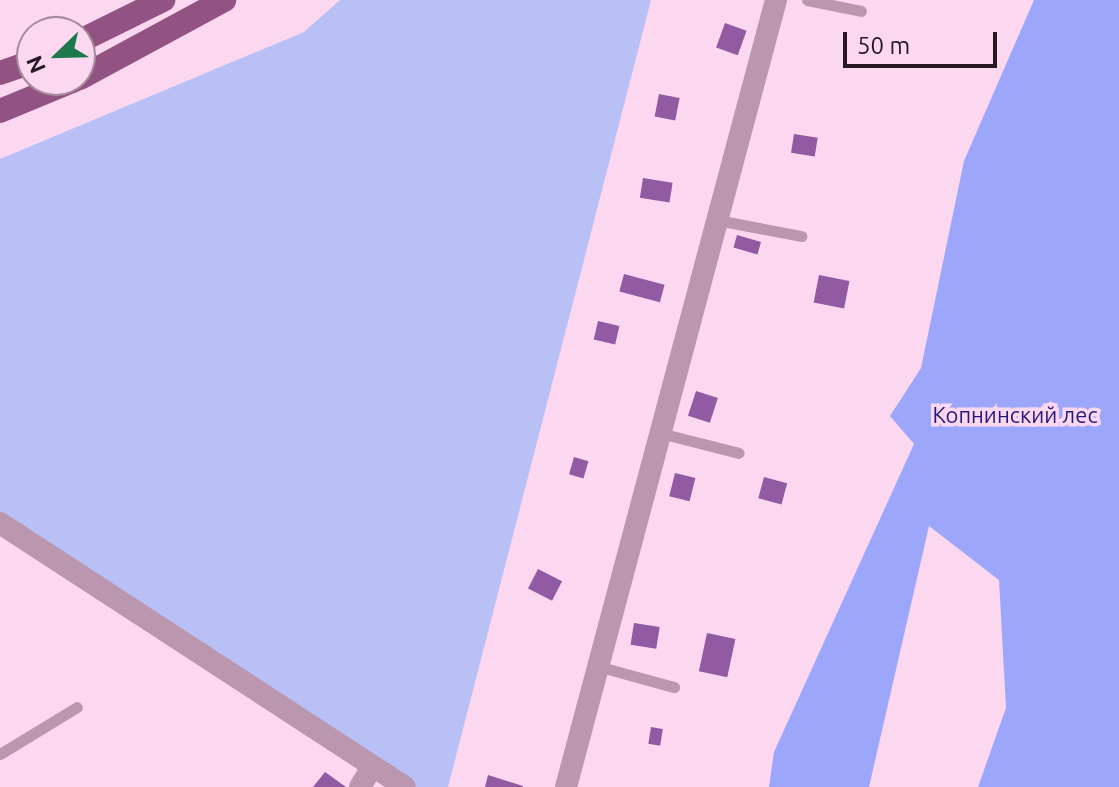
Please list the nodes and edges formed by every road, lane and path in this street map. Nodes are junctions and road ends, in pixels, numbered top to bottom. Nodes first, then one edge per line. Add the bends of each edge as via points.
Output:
1 (163, 0) edge
2 (224, 0) edge
3 (776, 0) edge
4 (807, 0) edge
5 (861, 11) dead end
6 (96, 33) edge
7 (96, 69) edge
8 (37, 96) edge
9 (0, 111) edge
10 (717, 220) junction
11 (801, 236) dead end
12 (660, 433) junction
13 (739, 453) dead end
14 (0, 523) edge
15 (597, 666) junction
16 (674, 687) dead end
17 (77, 707) dead end
18 (0, 754) edge
19 (372, 767) junction
20 (360, 787) edge
21 (405, 787) edge
22 (566, 787) edge

1 - 6 main road
2 - 7 main road
3 - 10 street
4 - 5 lane
8 - 9 main road
10 - 11 lane
10 - 12 street
12 - 13 lane
12 - 15 street
14 - 19 street
15 - 16 lane
15 - 22 street
17 - 18 lane
19 - 20 street
19 - 21 street

